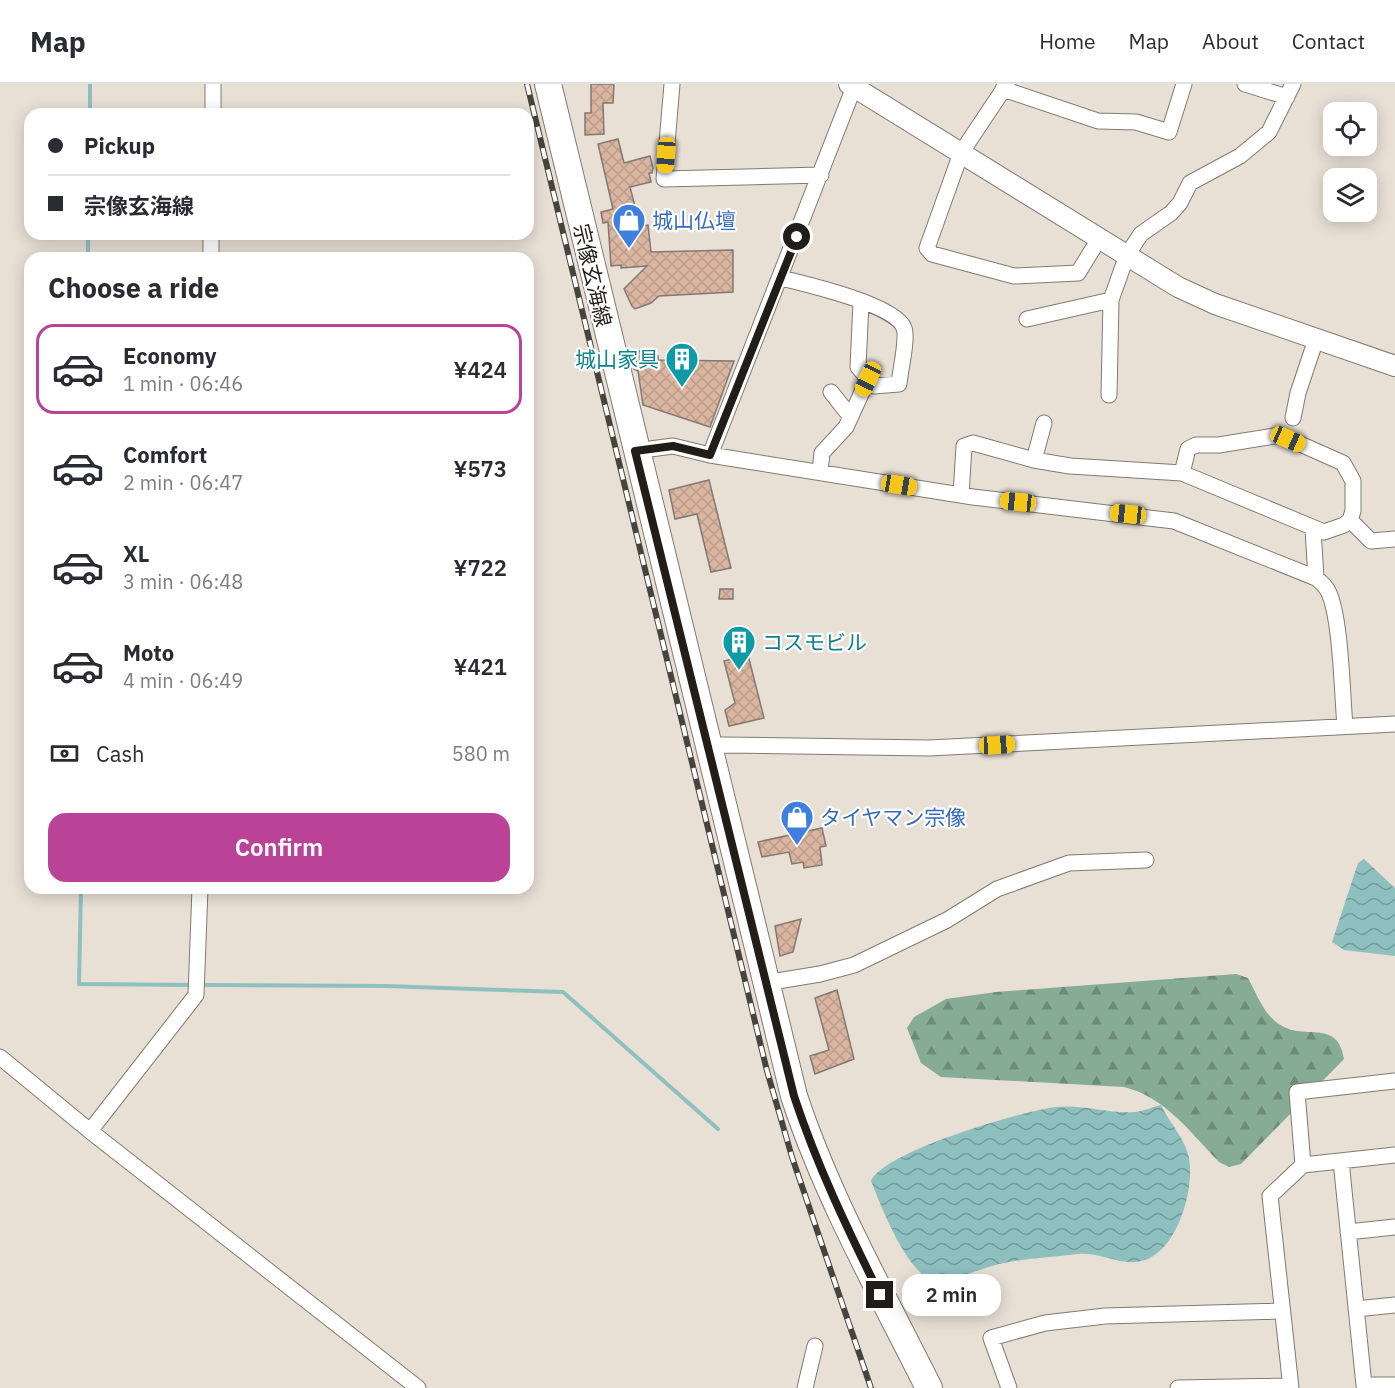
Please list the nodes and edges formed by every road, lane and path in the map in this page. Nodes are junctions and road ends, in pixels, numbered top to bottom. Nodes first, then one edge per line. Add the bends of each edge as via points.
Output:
1 (213, 84) edge
2 (548, 84) edge
3 (672, 84) edge
4 (1184, 84) edge
5 (1245, 84) edge
6 (851, 85) edge
7 (1005, 87) edge
8 (1290, 91) edge
9 (213, 108) edge
10 (961, 153) junction
11 (821, 175) junction
12 (1099, 239) junction
13 (1127, 255) junction
14 (781, 278) junction
15 (1111, 300) junction
16 (861, 302) junction
17 (1028, 319) dead end
18 (1316, 339) junction
19 (1395, 366) edge
20 (868, 379) junction
21 (831, 392) dead end
22 (1109, 395) dead end
23 (850, 416) junction
24 (1293, 418) dead end
25 (1044, 423) dead end
26 (635, 451) junction
27 (710, 455) junction
28 (1034, 460) junction
29 (820, 472) junction
30 (1182, 473) junction
31 (961, 495) junction
32 (1350, 520) junction
33 (1313, 529) junction
34 (1395, 539) edge
35 (1316, 578) junction
36 (1395, 724) edge
37 (1345, 726) junction
38 (708, 749) junction
39 (1146, 860) dead end
40 (200, 894) edge
41 (765, 983) junction
42 (0, 1057) edge
43 (1395, 1081) edge
44 (90, 1131) junction
45 (1395, 1155) edge
46 (1341, 1161) junction
47 (1304, 1165) junction
48 (1395, 1227) edge
49 (1348, 1232) junction
50 (1395, 1305) edge
51 (1356, 1309) junction
52 (1282, 1311) junction
53 (815, 1346) dead end
54 (1395, 1384) edge
55 (1290, 1387) edge
56 (418, 1388) edge
57 (805, 1388) edge
58 (929, 1388) edge
59 (1009, 1388) edge
60 (1179, 1388) edge

1 - 9 street
2 - 26 main road, 宗像玄海線
3 - 11 street via 664,178
4 - 7 street via 1169,132 1136,122 1098,121
5 - 8 street
6 - 10 street
6 - 11 street
7 - 10 street
8 - 13 street via 1269,132 1240,156 1190,183 1180,203 1141,234
10 - 12 street
10 - 12 street via 927,248 932,254 1014,276 1078,273
11 - 14 street
12 - 13 street
13 - 15 street
13 - 18 street via 1178,287 1215,304
14 - 16 street
14 - 27 street
15 - 17 street
15 - 22 street
16 - 20 street via 858,367
16 - 20 street via 900,321 905,330 899,384 874,386
18 - 19 street
18 - 24 street
20 - 23 street
21 - 23 street
23 - 29 street via 846,427 822,453
25 - 28 street
26 - 27 street via 673,446
26 - 38 main road, 宗像玄海線
27 - 29 street
28 - 30 street
28 - 31 street via 973,443 964,446
29 - 31 street
30 - 32 street via 1188,449 1196,445 1280,435 1343,463 1353,481
30 - 33 street
31 - 35 street via 1174,521
32 - 33 street via 1324,532
32 - 34 street via 1371,541
33 - 35 street
35 - 37 street via 1329,593 1335,614
36 - 37 street
37 - 38 street via 929,748 721,745
38 - 41 main road, 宗像玄海線
39 - 41 street via 1069,863 997,890 947,920 854,965
40 - 44 street via 196,995
41 - 58 main road, 宗像玄海線 via 811,1146 862,1258
42 - 44 street
43 - 47 street via 1297,1092
44 - 56 street
45 - 46 street
46 - 47 street
46 - 49 street
47 - 52 street via 1270,1196
48 - 49 street
49 - 51 street
50 - 51 street
51 - 54 street via 1364,1385
52 - 55 street
52 - 59 street via 1105,1316 1045,1323 991,1338
53 - 57 street
55 - 60 street

